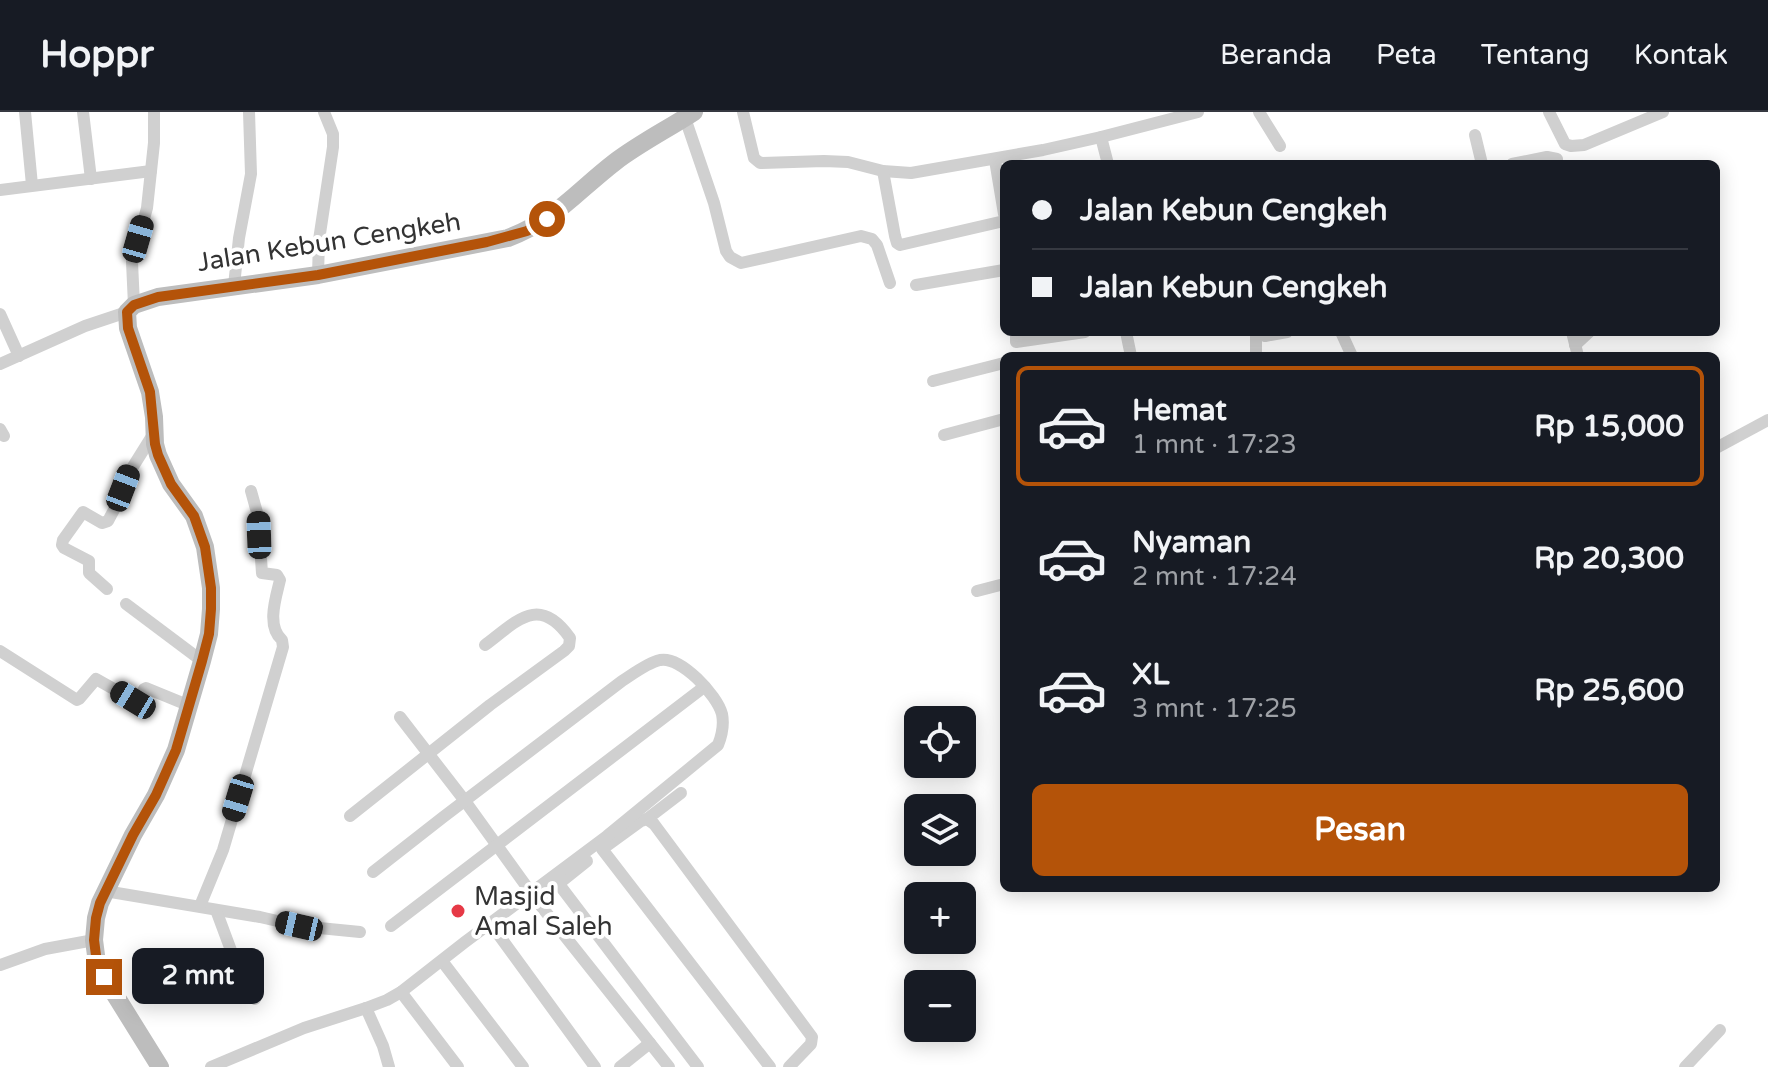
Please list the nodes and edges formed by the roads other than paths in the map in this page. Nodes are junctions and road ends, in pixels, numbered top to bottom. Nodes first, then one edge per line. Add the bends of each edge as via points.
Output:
1 (25, 112) edge
2 (83, 112) edge
3 (154, 112) edge
4 (249, 112) edge
5 (324, 112) edge
6 (743, 112) edge
7 (1198, 112) edge
8 (1259, 112) edge
9 (1549, 112) edge
10 (1663, 112) edge
11 (690, 115) edge
12 (1475, 135) dead end
13 (1101, 137) junction
14 (1562, 140) junction
15 (1280, 146) dead end
16 (995, 160) junction
17 (1107, 160) edge
18 (1481, 160) edge
19 (1532, 160) edge
20 (1554, 160) edge
21 (1556, 160) edge
22 (151, 171) junction
23 (883, 171) junction
24 (91, 179) junction
25 (32, 185) junction
26 (0, 190) edge
27 (1000, 190) edge
28 (1000, 222) edge
29 (1000, 271) edge
30 (318, 275) junction
31 (890, 283) dead end
32 (916, 285) dead end
33 (234, 286) junction
34 (130, 309) junction
35 (0, 314) edge
36 (1060, 336) edge
37 (1017, 343) edge
38 (19, 356) junction
39 (0, 364) edge
40 (1000, 364) edge
41 (933, 381) dead end
42 (1000, 420) edge
43 (1768, 420) edge
44 (154, 433) junction
45 (944, 435) dead end
46 (1720, 446) edge
47 (251, 491) dead end
48 (1000, 585) edge
49 (107, 589) dead end
50 (977, 591) dead end
51 (126, 604) dead end
52 (485, 645) dead end
53 (0, 651) edge
54 (202, 661) junction
55 (704, 687) junction
56 (190, 706) junction
57 (400, 717) dead end
58 (429, 755) junction
59 (681, 793) dead end
60 (465, 801) junction
61 (350, 816) dead end
62 (651, 822) junction
63 (498, 846) junction
64 (602, 849) junction
65 (373, 872) dead end
66 (558, 883) junction
67 (105, 891) junction
68 (534, 896) junction
69 (200, 906) junction
70 (216, 910) junction
71 (490, 923) junction
72 (391, 926) dead end
73 (360, 932) dead end
74 (94, 940) junction
75 (442, 961) junction
76 (0, 965) edge
77 (401, 992) junction
78 (255, 999) dead end
79 (366, 1008) junction
80 (1720, 1030) dead end
81 (650, 1043) junction
82 (444, 1049) junction
83 (160, 1067) edge
84 (211, 1067) edge
85 (389, 1067) edge
86 (448, 1067) edge
87 (458, 1067) edge
88 (523, 1067) edge
89 (595, 1067) edge
90 (620, 1067) edge
91 (669, 1067) edge
92 (698, 1067) edge
93 (770, 1067) edge
94 (789, 1067) edge
95 (1685, 1067) edge

1 - 25 street
2 - 24 street
3 - 22 street
4 - 33 street via 251,174
5 - 30 street via 333,147
6 - 23 street via 751,151 760,163 848,162
7 - 13 street
8 - 15 street
9 - 14 street
10 - 14 street via 1584,145
11 - 30 street, Jalan Kebun Cengkeh via 633,148 527,231
11 - 31 street via 730,257 741,263 861,236 877,245
12 - 18 street
13 - 16 street
13 - 17 street
14 - 21 street
16 - 23 street via 911,173
16 - 27 street
19 - 20 street
22 - 24 street
22 - 34 street via 132,262
23 - 28 street via 900,245
24 - 25 street
25 - 26 street
29 - 32 street
30 - 33 street, Jalan Kebun Cengkeh
33 - 34 street, Jalan Kebun Cengkeh via 158,297
34 - 38 street
34 - 44 street via 128,328 150,392
35 - 38 street
36 - 37 street
38 - 39 street
40 - 41 street
42 - 45 street
43 - 46 street
44 - 49 street via 108,521 83,512 63,540 64,548 89,561 89,573
44 - 54 street via 165,472 194,516 208,559 211,609
47 - 69 street via 262,573 280,580 274,621 283,647 223,850
48 - 50 street
51 - 54 street
52 - 58 street via 518,620 538,613 552,618 570,638 564,651
53 - 56 street via 78,700 96,679 135,701 146,688
54 - 56 street
55 - 60 street via 683,665 659,660 622,681
55 - 63 street
55 - 68 street via 722,716 718,745
56 - 67 street via 156,795
57 - 58 street
58 - 60 street
58 - 61 street
59 - 62 street
60 - 63 street
60 - 65 street
62 - 64 street via 641,821
62 - 94 street via 812,1037
63 - 68 street
63 - 72 street
64 - 66 street
64 - 93 street
66 - 68 street
66 - 92 street
67 - 69 street
67 - 74 street
68 - 71 street
68 - 81 street
69 - 70 street
70 - 73 street
70 - 78 street
71 - 75 street
71 - 89 street
74 - 76 street
74 - 83 street via 104,977
75 - 77 street
75 - 88 street
77 - 79 street
77 - 82 street
79 - 84 street
79 - 85 street
80 - 95 street
81 - 90 street
81 - 91 street
82 - 86 street
82 - 87 street

